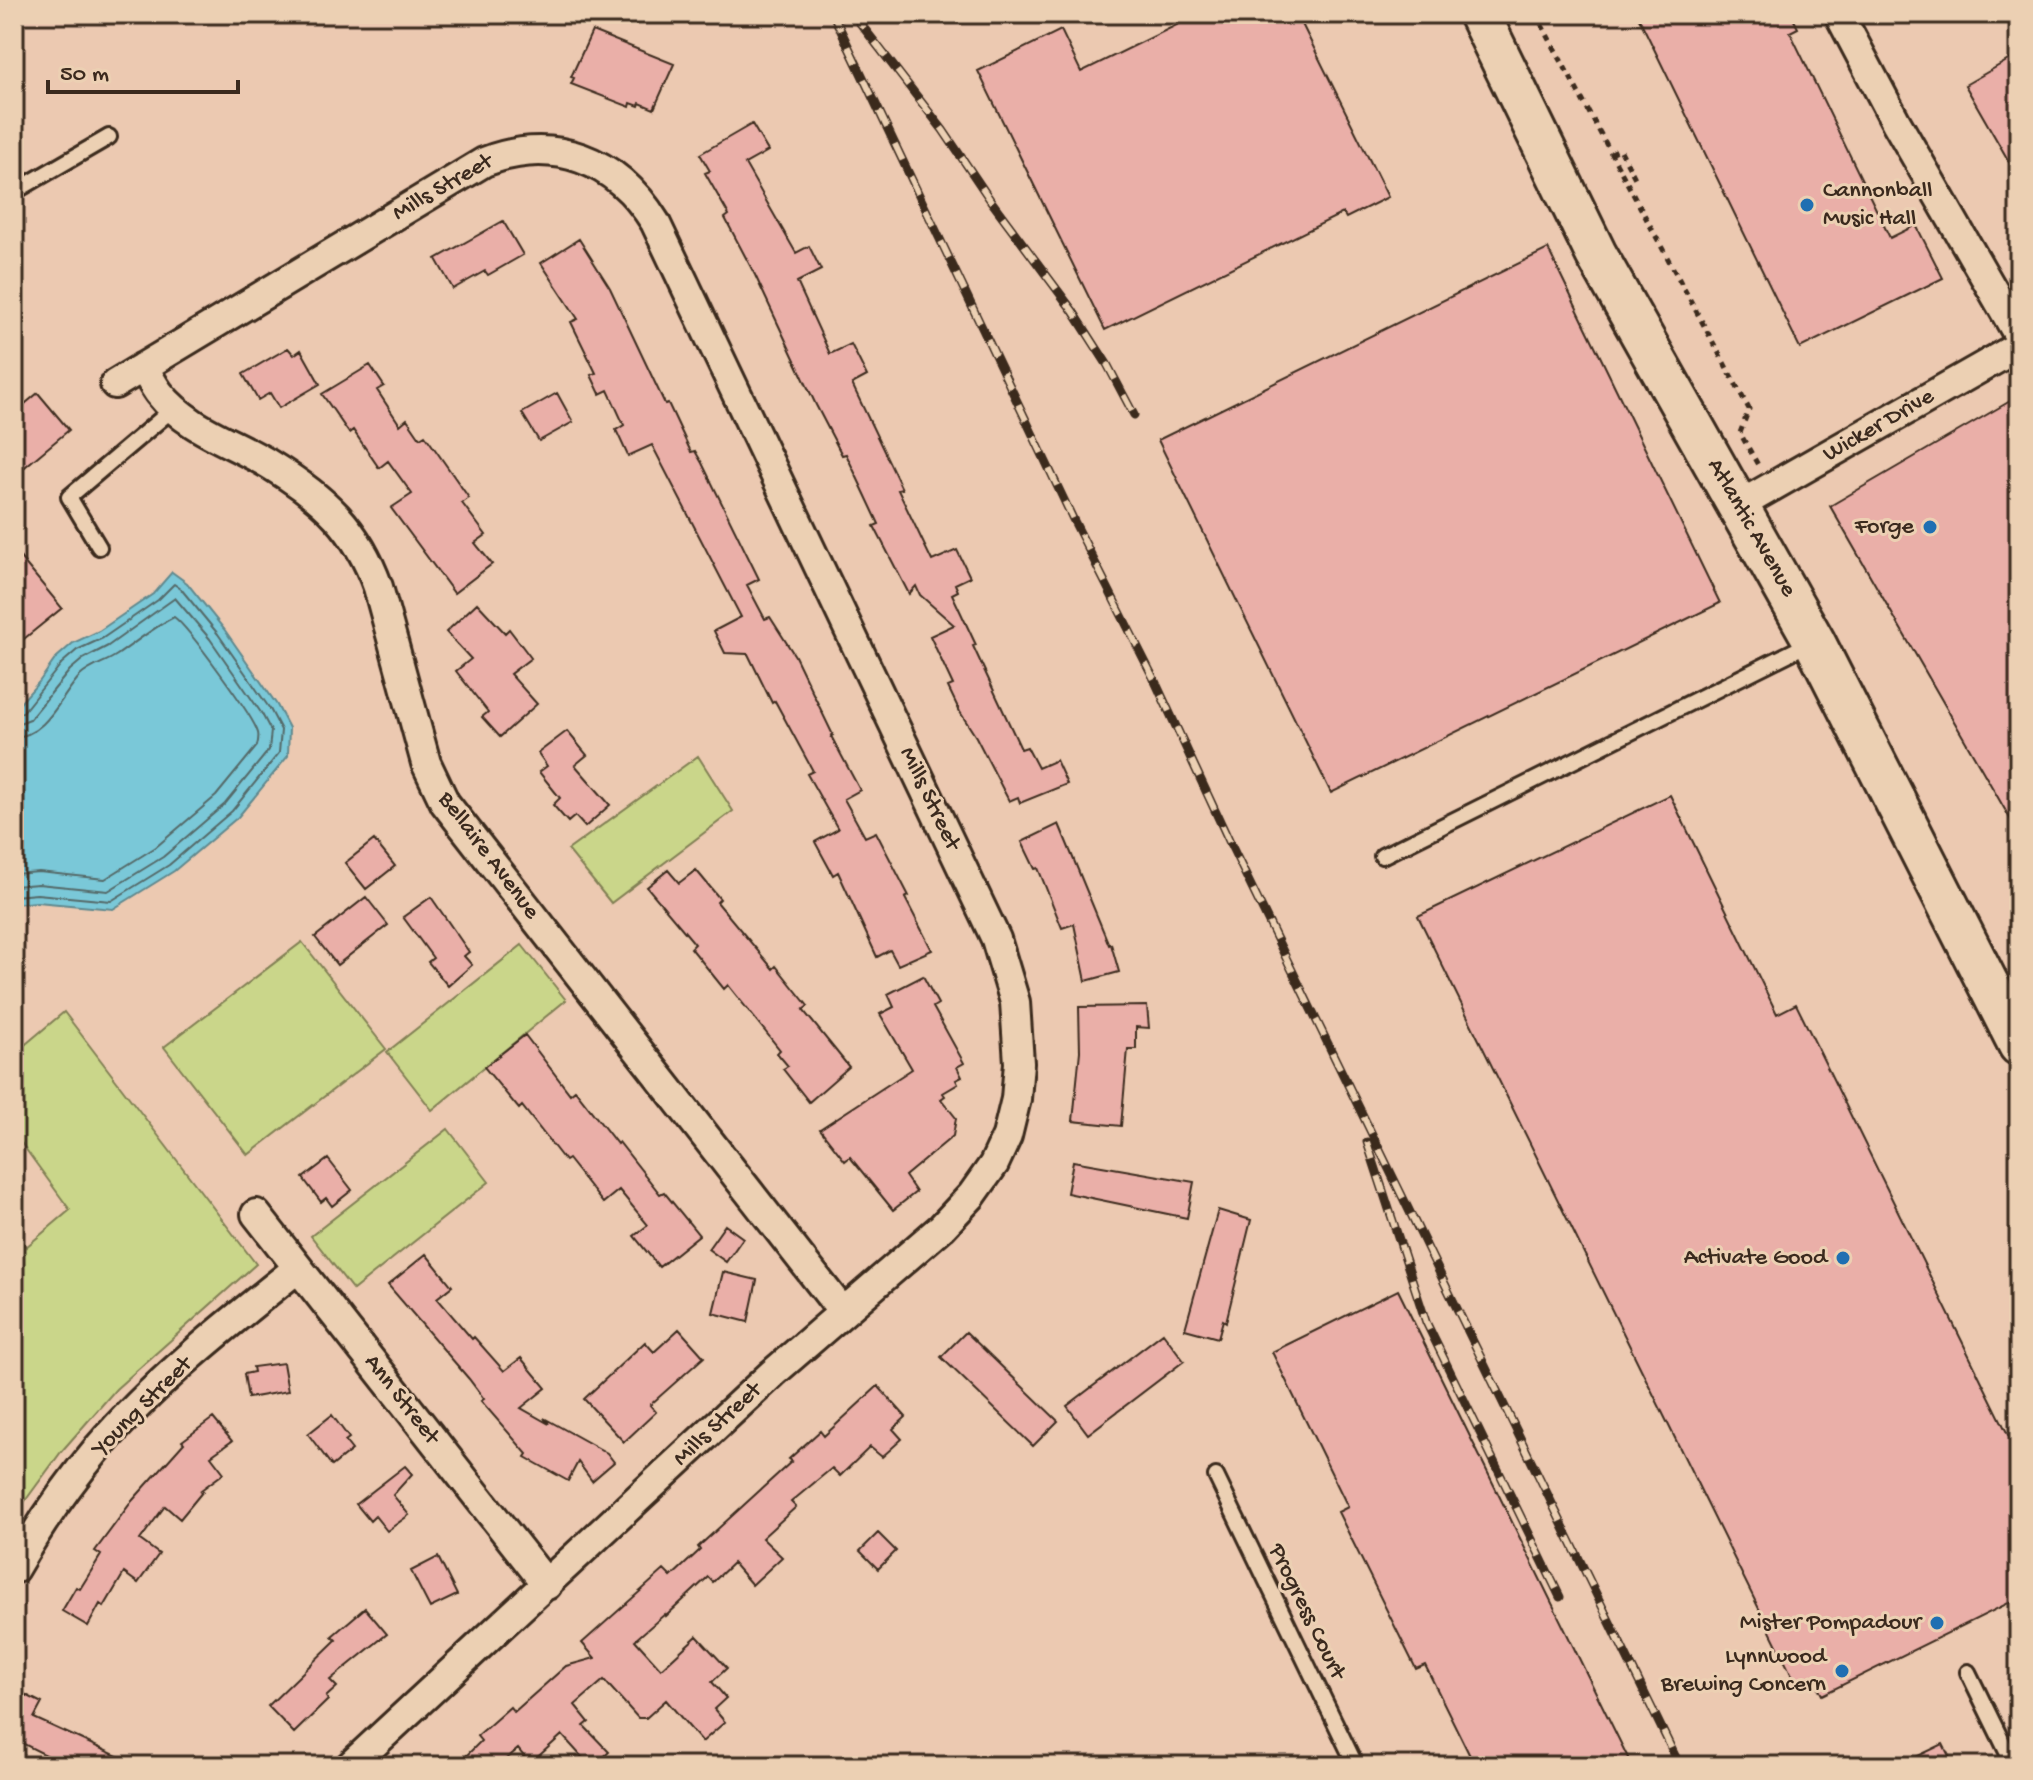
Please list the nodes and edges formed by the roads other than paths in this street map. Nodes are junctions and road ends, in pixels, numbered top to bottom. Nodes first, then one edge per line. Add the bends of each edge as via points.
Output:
1 (1479, 14) edge
2 (1839, 14) edge
3 (109, 137) dead end
4 (14, 192) edge
5 (2019, 336) edge
6 (2019, 346) edge
7 (143, 367) junction
8 (115, 384) dead end
9 (174, 408) junction
10 (1755, 497) junction
11 (99, 547) dead end
12 (1814, 641) junction
13 (1382, 856) dead end
14 (2019, 1045) edge
15 (256, 1214) dead end
16 (298, 1268) junction
17 (842, 1311) junction
18 (1216, 1476) dead end
19 (14, 1569) edge
20 (547, 1585) junction
21 (1968, 1672) dead end
22 (350, 1766) edge
23 (1356, 1766) edge
24 (2014, 1766) edge

1 - 10 main road, Atlantic Avenue via 1596,254
2 - 5 street
3 - 4 lane
6 - 10 street, Wicker Drive
7 - 8 street, Mills Street
7 - 9 street, Bellaire Avenue
7 - 17 street, Mills Street via 462,173 507,153 533,149 581,158 623,181 642,200 996,939 1015,1002 1016,1099 994,1164 942,1227
9 - 11 lane via 69,497
9 - 17 street, Bellaire Avenue via 194,425 272,465 349,529 378,587 426,763 445,803
10 - 12 main road, Atlantic Avenue
12 - 13 lane
12 - 14 main road, Atlantic Avenue
15 - 16 street, Ann Street
16 - 19 street, Young Street via 128,1416 71,1482
16 - 20 street, Ann Street
17 - 20 street, Mills Street
18 - 23 lane, Progress Court
20 - 22 street, Mills Street
21 - 24 lane

